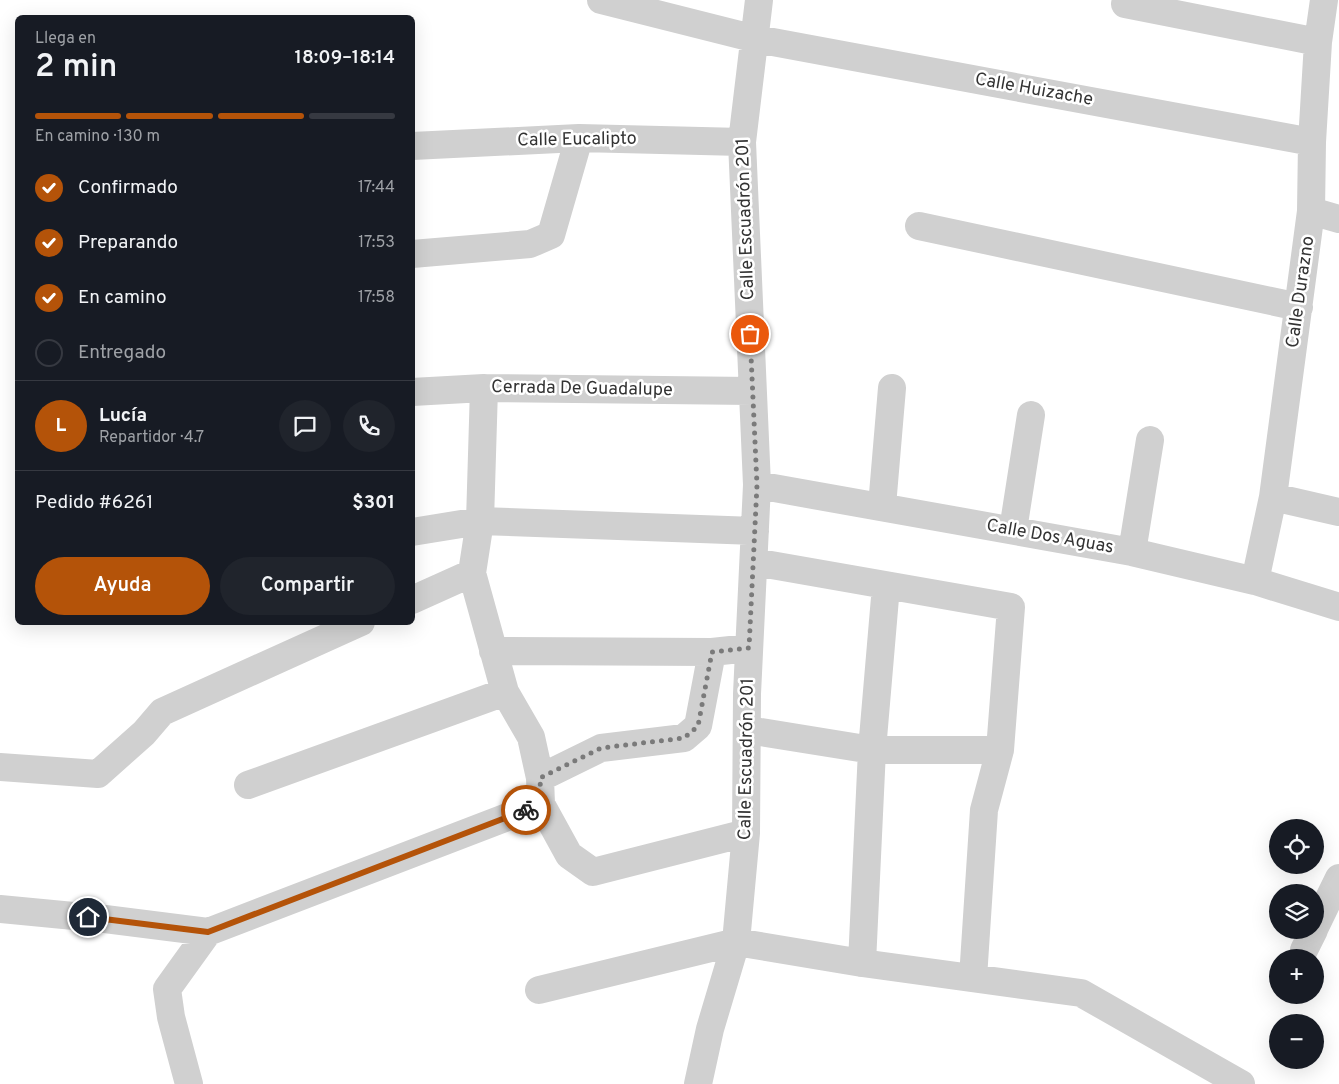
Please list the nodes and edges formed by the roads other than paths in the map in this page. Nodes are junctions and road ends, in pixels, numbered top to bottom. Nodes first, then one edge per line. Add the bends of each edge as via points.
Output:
1 (600, 0) edge
2 (759, 0) edge
3 (1324, 0) edge
4 (1125, 4) dead end
5 (756, 39) junction
6 (1318, 42) junction
7 (579, 138) junction
8 (742, 142) junction
9 (1312, 142) junction
10 (415, 146) edge
11 (1311, 211) junction
12 (1339, 218) edge
13 (920, 226) dead end
14 (415, 254) edge
15 (1299, 307) junction
16 (484, 388) junction
17 (892, 388) dead end
18 (752, 391) junction
19 (415, 392) edge
20 (1031, 415) dead end
21 (1150, 440) dead end
22 (757, 485) junction
23 (1272, 497) junction
24 (882, 506) junction
25 (1339, 512) edge
26 (480, 521) junction
27 (1013, 530) junction
28 (756, 531) junction
29 (415, 532) edge
30 (1132, 552) junction
31 (754, 562) junction
32 (472, 573) junction
33 (1255, 581) junction
34 (886, 586) junction
35 (415, 599) edge
36 (1339, 607) edge
37 (355, 625) edge
38 (749, 648) junction
39 (493, 651) junction
40 (712, 652) junction
41 (505, 692) junction
42 (748, 730) junction
43 (872, 750) junction
44 (1000, 750) junction
45 (0, 767) edge
46 (248, 785) dead end
47 (541, 791) junction
48 (746, 833) junction
49 (1339, 878) edge
50 (1324, 909) edge
51 (0, 910) edge
52 (208, 932) junction
53 (736, 942) junction
54 (862, 962) junction
55 (973, 978) junction
56 (539, 990) dead end
57 (189, 1084) edge
58 (698, 1084) edge
59 (1241, 1084) edge

1 - 5 street, Calle Huizache
2 - 5 street, Calle Escuadrón 201
3 - 6 street, Calle Durazno
4 - 6 street
5 - 8 street, Calle Escuadrón 201
5 - 9 street, Calle Huizache
6 - 9 street, Calle Durazno
7 - 8 street, Calle Eucalipto
7 - 10 street, Calle Eucalipto
7 - 14 street via 551,235 530,244
8 - 18 street, Calle Escuadrón 201
9 - 11 street, Calle Durazno
11 - 12 street
11 - 15 street, Calle Durazno
13 - 15 street
15 - 23 street, Calle Durazno
16 - 18 street, Cerrada De Guadalupe
16 - 19 street, Cerrada De Guadalupe
16 - 26 street
17 - 24 street
18 - 22 street, Calle Escuadrón 201
20 - 27 street
21 - 30 street
22 - 24 street, Calle Dos Aguas
22 - 28 street, Calle Escuadrón 201
23 - 25 street
23 - 33 street, Calle Durazno
24 - 27 street, Calle Dos Aguas
26 - 28 street
26 - 29 street
26 - 32 street
27 - 30 street, Calle Dos Aguas
28 - 31 street, Calle Escuadrón 201
30 - 33 street, Calle Dos Aguas
31 - 34 street
31 - 38 street, Calle Escuadrón 201
32 - 35 street
32 - 39 street
33 - 36 street, Calle Dos Aguas
34 - 43 street
34 - 44 street via 1011,607
37 - 45 street via 162,712 144,733 98,774
38 - 40 street
38 - 42 street, Calle Escuadrón 201
39 - 40 street
39 - 41 street
40 - 47 street via 698,726 684,738 601,748
41 - 46 street
41 - 47 street via 531,737
42 - 43 street
42 - 48 street, Calle Escuadrón 201
43 - 44 street
43 - 54 street
44 - 55 street via 984,810
47 - 48 street via 569,856 593,872
47 - 52 street
48 - 53 street, Calle Escuadrón 201
49 - 50 street
51 - 52 street via 106,918
52 - 57 street via 167,989
53 - 54 street
53 - 56 street
53 - 58 street, Calle Escuadrón 201 via 710,1029
54 - 55 street
55 - 59 street via 1081,993

